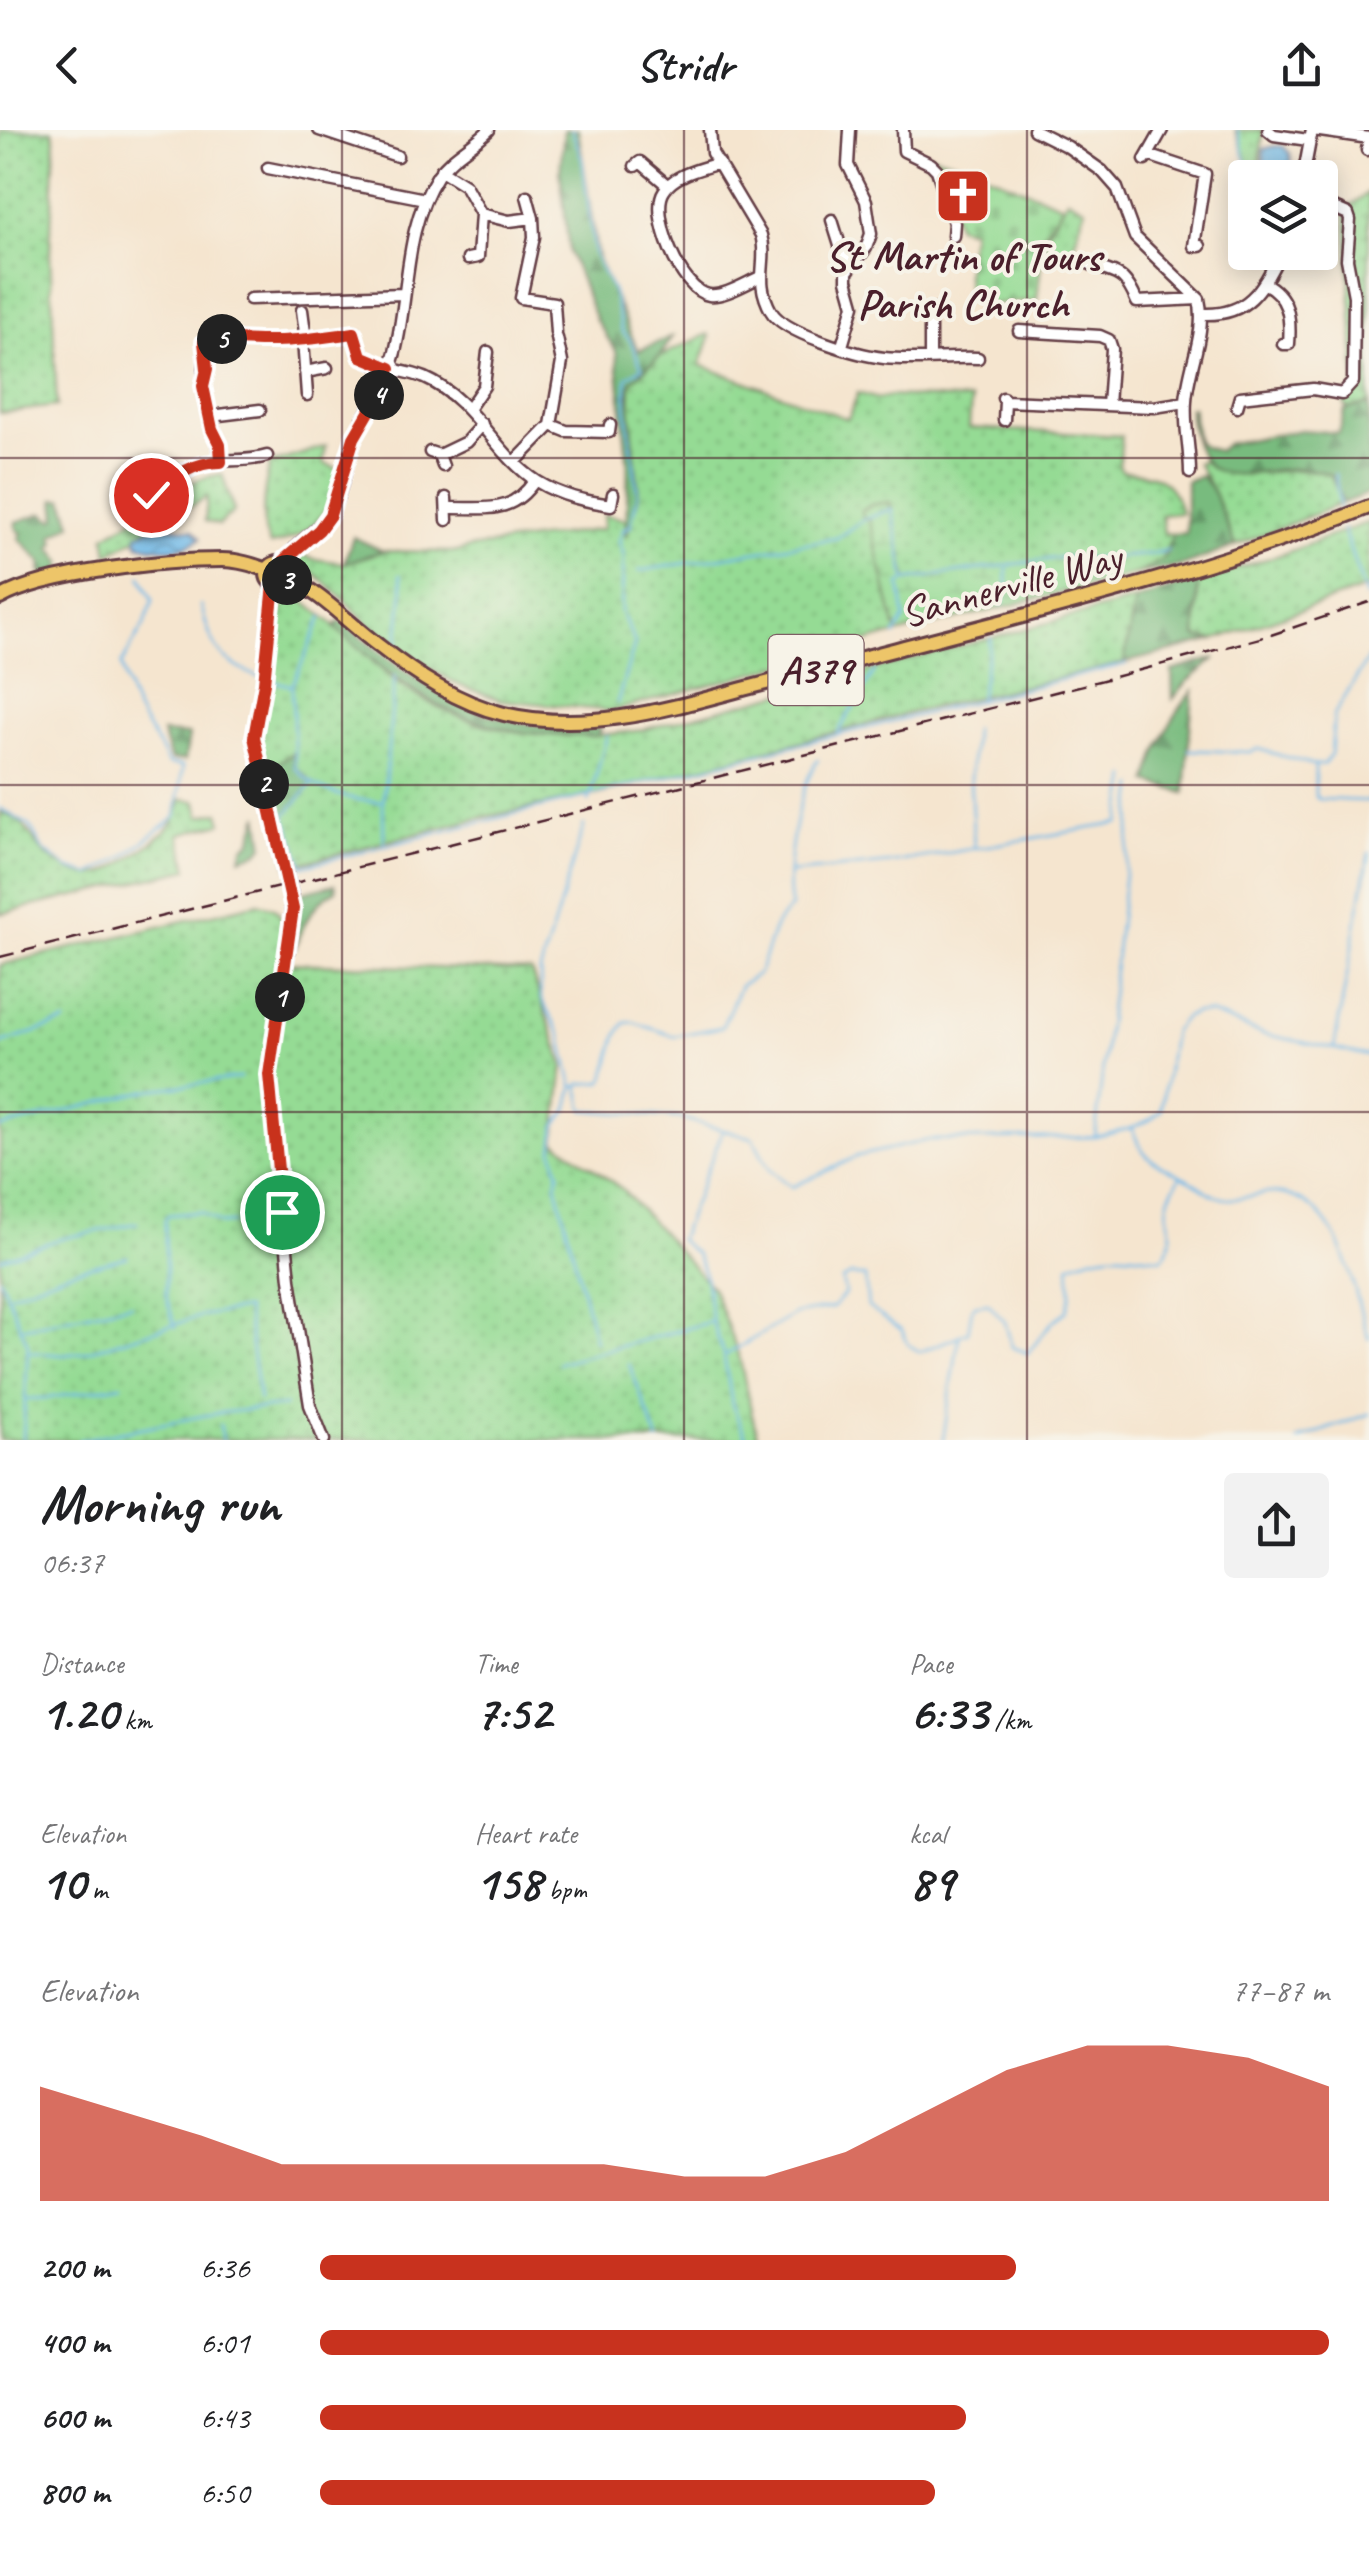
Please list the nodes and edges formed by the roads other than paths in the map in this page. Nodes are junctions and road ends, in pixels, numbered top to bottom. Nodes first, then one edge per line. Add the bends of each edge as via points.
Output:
1 (320, 130) edge
2 (490, 130) edge
3 (710, 130) edge
4 (850, 130) edge
5 (903, 130) edge
6 (1034, 130) edge
7 (1162, 130) edge
8 (1268, 130) edge
9 (1311, 133) edge
10 (1367, 150) edge
11 (397, 156) dead end
12 (1208, 160) dead end
13 (1306, 160) edge
14 (639, 162) dead end
15 (719, 163) junction
16 (268, 168) dead end
17 (441, 170) junction
18 (1205, 174) junction
19 (667, 186) junction
20 (527, 196) dead end
21 (424, 199) junction
22 (1338, 210) edge
23 (481, 214) junction
24 (533, 218) junction
25 (832, 220) dead end
26 (953, 236) dead end
27 (1195, 246) dead end
28 (479, 258) dead end
29 (853, 262) junction
30 (1086, 262) dead end
31 (1271, 270) edge
32 (760, 276) junction
33 (1264, 284) junction
34 (403, 294) junction
35 (250, 299) dead end
36 (1199, 299) junction
37 (302, 310) dead end
38 (930, 311) dead end
39 (1202, 314) junction
40 (352, 317) dead end
41 (1019, 331) dead end
42 (354, 333) junction
43 (304, 340) junction
44 (1289, 344) dead end
45 (842, 346) junction
46 (488, 352) dead end
47 (930, 357) junction
48 (978, 358) dead end
49 (327, 368) dead end
50 (390, 368) junction
51 (306, 372) junction
52 (486, 373) junction
53 (500, 376) dead end
54 (307, 394) dead end
55 (1237, 398) dead end
56 (1186, 402) junction
57 (1108, 405) junction
58 (468, 408) junction
59 (260, 410) dead end
60 (211, 416) junction
61 (1004, 420) dead end
62 (482, 424) junction
63 (551, 425) junction
64 (609, 433) dead end
65 (267, 456) dead end
66 (437, 458) dead end
67 (221, 462) junction
68 (515, 462) junction
69 (1190, 473) dead end
70 (535, 480) junction
71 (613, 494) dead end
72 (151, 495) dead end
73 (1369, 507) edge
74 (446, 509) dead end
75 (268, 570) junction
76 (286, 571) junction
77 (274, 584) junction
78 (0, 598) edge
79 (324, 1440) edge

1 - 11 street
2 - 17 street
3 - 15 street
4 - 29 street via 848,165 866,201 871,234
5 - 26 street via 904,151 937,170
6 - 36 street via 1102,172 1117,188 1135,237
7 - 18 street via 1147,158
8 - 9 street
9 - 10 street via 1369,138
9 - 13 street
12 - 18 street
14 - 19 street
15 - 19 street
15 - 32 street via 761,235
16 - 21 street
17 - 21 street
17 - 23 street via 465,185
18 - 27 street
19 - 32 street via 659,217 690,286 716,295
20 - 24 street
21 - 34 street
22 - 55 street via 1348,214 1353,382 1336,395 1313,389
23 - 24 street
23 - 28 street
24 - 63 street via 521,303 557,299
25 - 29 street via 842,252
29 - 45 street via 846,280 854,305
30 - 36 street via 1117,271 1136,302
31 - 33 street
32 - 45 street via 778,321
33 - 39 street via 1230,313
33 - 44 street via 1288,306
34 - 35 street
34 - 50 street
36 - 39 street
37 - 43 street
38 - 47 street
39 - 56 street
40 - 42 street
41 - 57 street via 1109,340
42 - 43 street
42 - 50 street via 361,356
43 - 51 street
43 - 60 street via 204,342 203,386
45 - 47 street via 883,358
46 - 52 street
47 - 48 street
49 - 51 street
50 - 58 street via 424,378
50 - 76 street via 354,438 334,507 319,530 291,552
51 - 54 street
52 - 53 street
52 - 58 street
56 - 57 street
56 - 69 street
57 - 61 street via 1004,400
58 - 62 street
59 - 60 street via 245,406
60 - 67 street
62 - 66 street
62 - 68 street
63 - 64 street
63 - 68 street
65 - 67 street
67 - 72 street via 182,471
68 - 70 street
70 - 71 street via 568,497 611,505
70 - 74 street via 507,506
73 - 76 main road, Sannerville Way / A379 via 1246,554 1096,596 673,708 581,722 502,714 450,694
75 - 76 main road via 276,563
75 - 77 main road
75 - 78 main road via 222,560 174,564 52,580
76 - 77 main road
77 - 79 street, bridge via 254,737 292,896 269,1075 290,1279 310,1404

